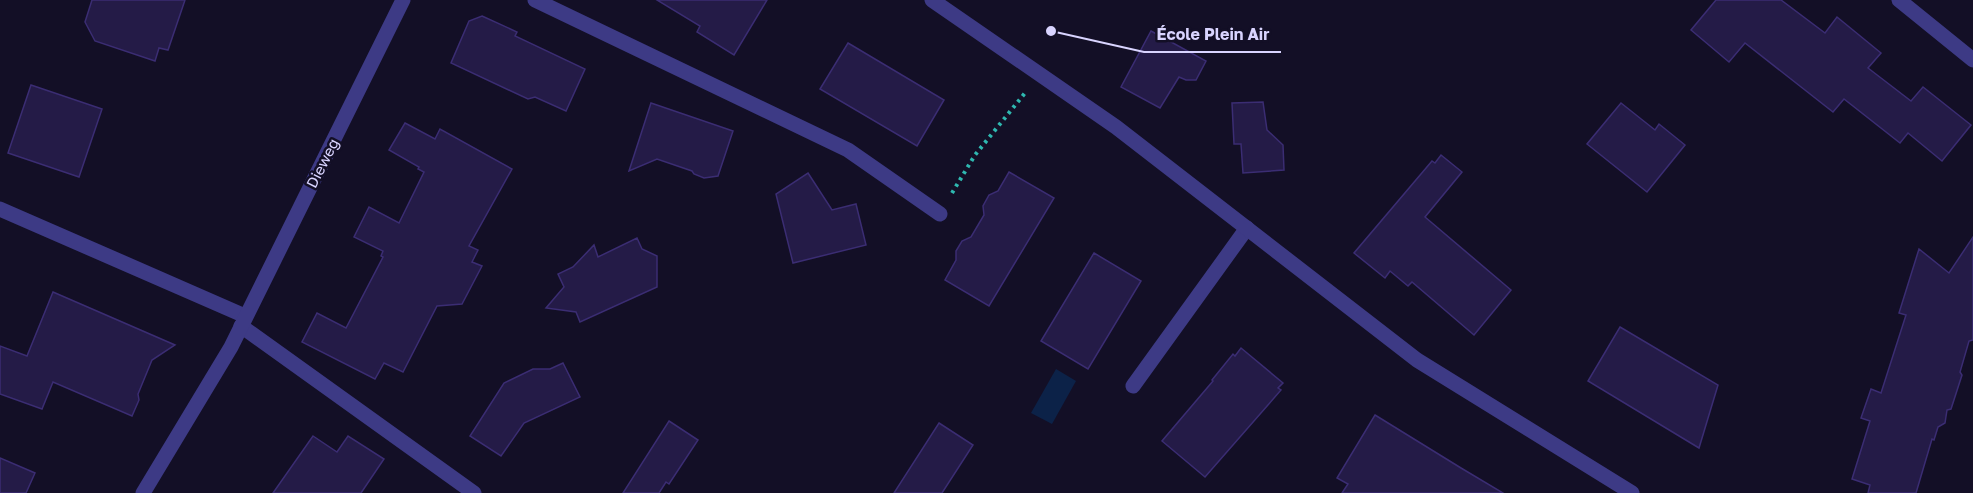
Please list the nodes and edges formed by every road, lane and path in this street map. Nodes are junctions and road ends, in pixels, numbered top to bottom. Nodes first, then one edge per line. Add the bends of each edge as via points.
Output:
1 (403, 0) edge
2 (535, 0) edge
3 (932, 0) edge
4 (1899, 0) edge
5 (1973, 60) edge
6 (1040, 73) junction
7 (0, 209) edge
8 (940, 214) joint
9 (1247, 228) junction
10 (243, 321) junction
11 (1133, 386) dead end
12 (143, 493) edge
13 (474, 493) edge
14 (1632, 493) edge

1 - 10 street, Dieweg
2 - 8 street via 848,150
3 - 6 street
4 - 5 street
6 - 8 path via 975,155
6 - 9 street
7 - 10 street
9 - 11 street
9 - 14 street via 1417,360
10 - 12 street, Dieweg
10 - 13 street

